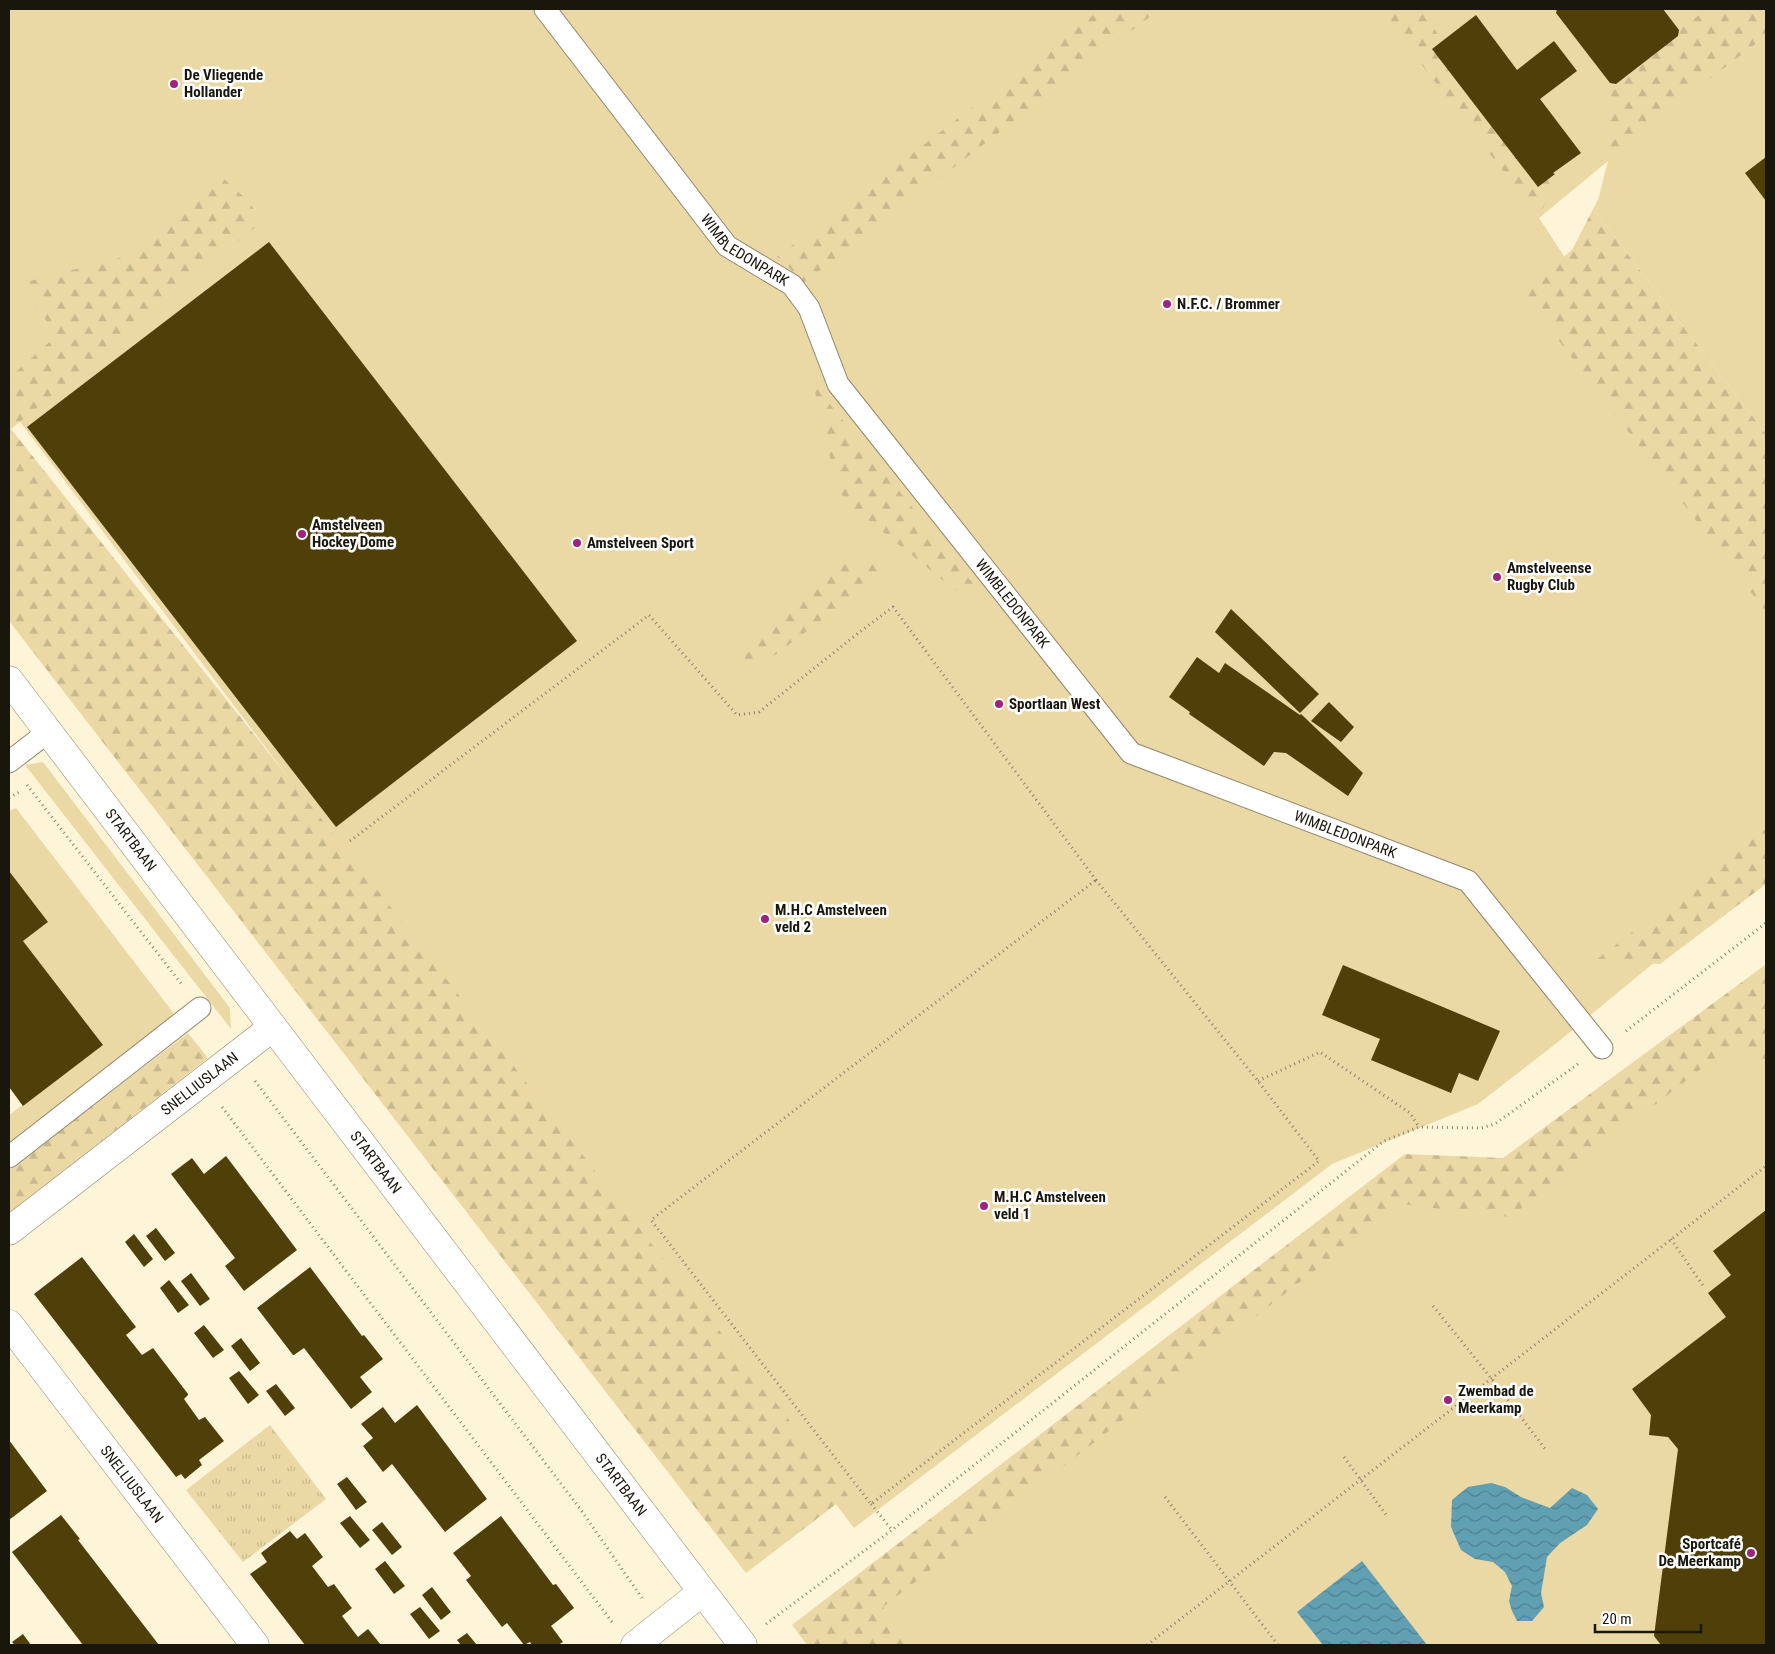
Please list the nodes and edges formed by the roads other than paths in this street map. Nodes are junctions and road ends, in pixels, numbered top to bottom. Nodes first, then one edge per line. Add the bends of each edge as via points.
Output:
1 (545, 9) edge
2 (9, 680) edge
3 (48, 732) junction
4 (9, 762) edge
5 (200, 1008) road end
6 (273, 1027) junction
7 (1602, 1048) road end
8 (9, 1157) edge
9 (9, 1231) edge
10 (9, 1324) edge
11 (702, 1592) junction
12 (626, 1637) edge
13 (742, 1644) edge
14 (255, 1645) edge

1 - 7 lane, WIMBLEDONPARK via 727,246 792,285 809,308 838,384 1131,753 1468,881
2 - 3 street, STARTBAAN
3 - 4 lane
3 - 6 street, STARTBAAN
5 - 8 lane
6 - 9 street, SNELLIUSLAAN
6 - 11 street, STARTBAAN
10 - 14 street, SNELLIUSLAAN
11 - 12 street via 660,1625
11 - 13 street, STARTBAAN

